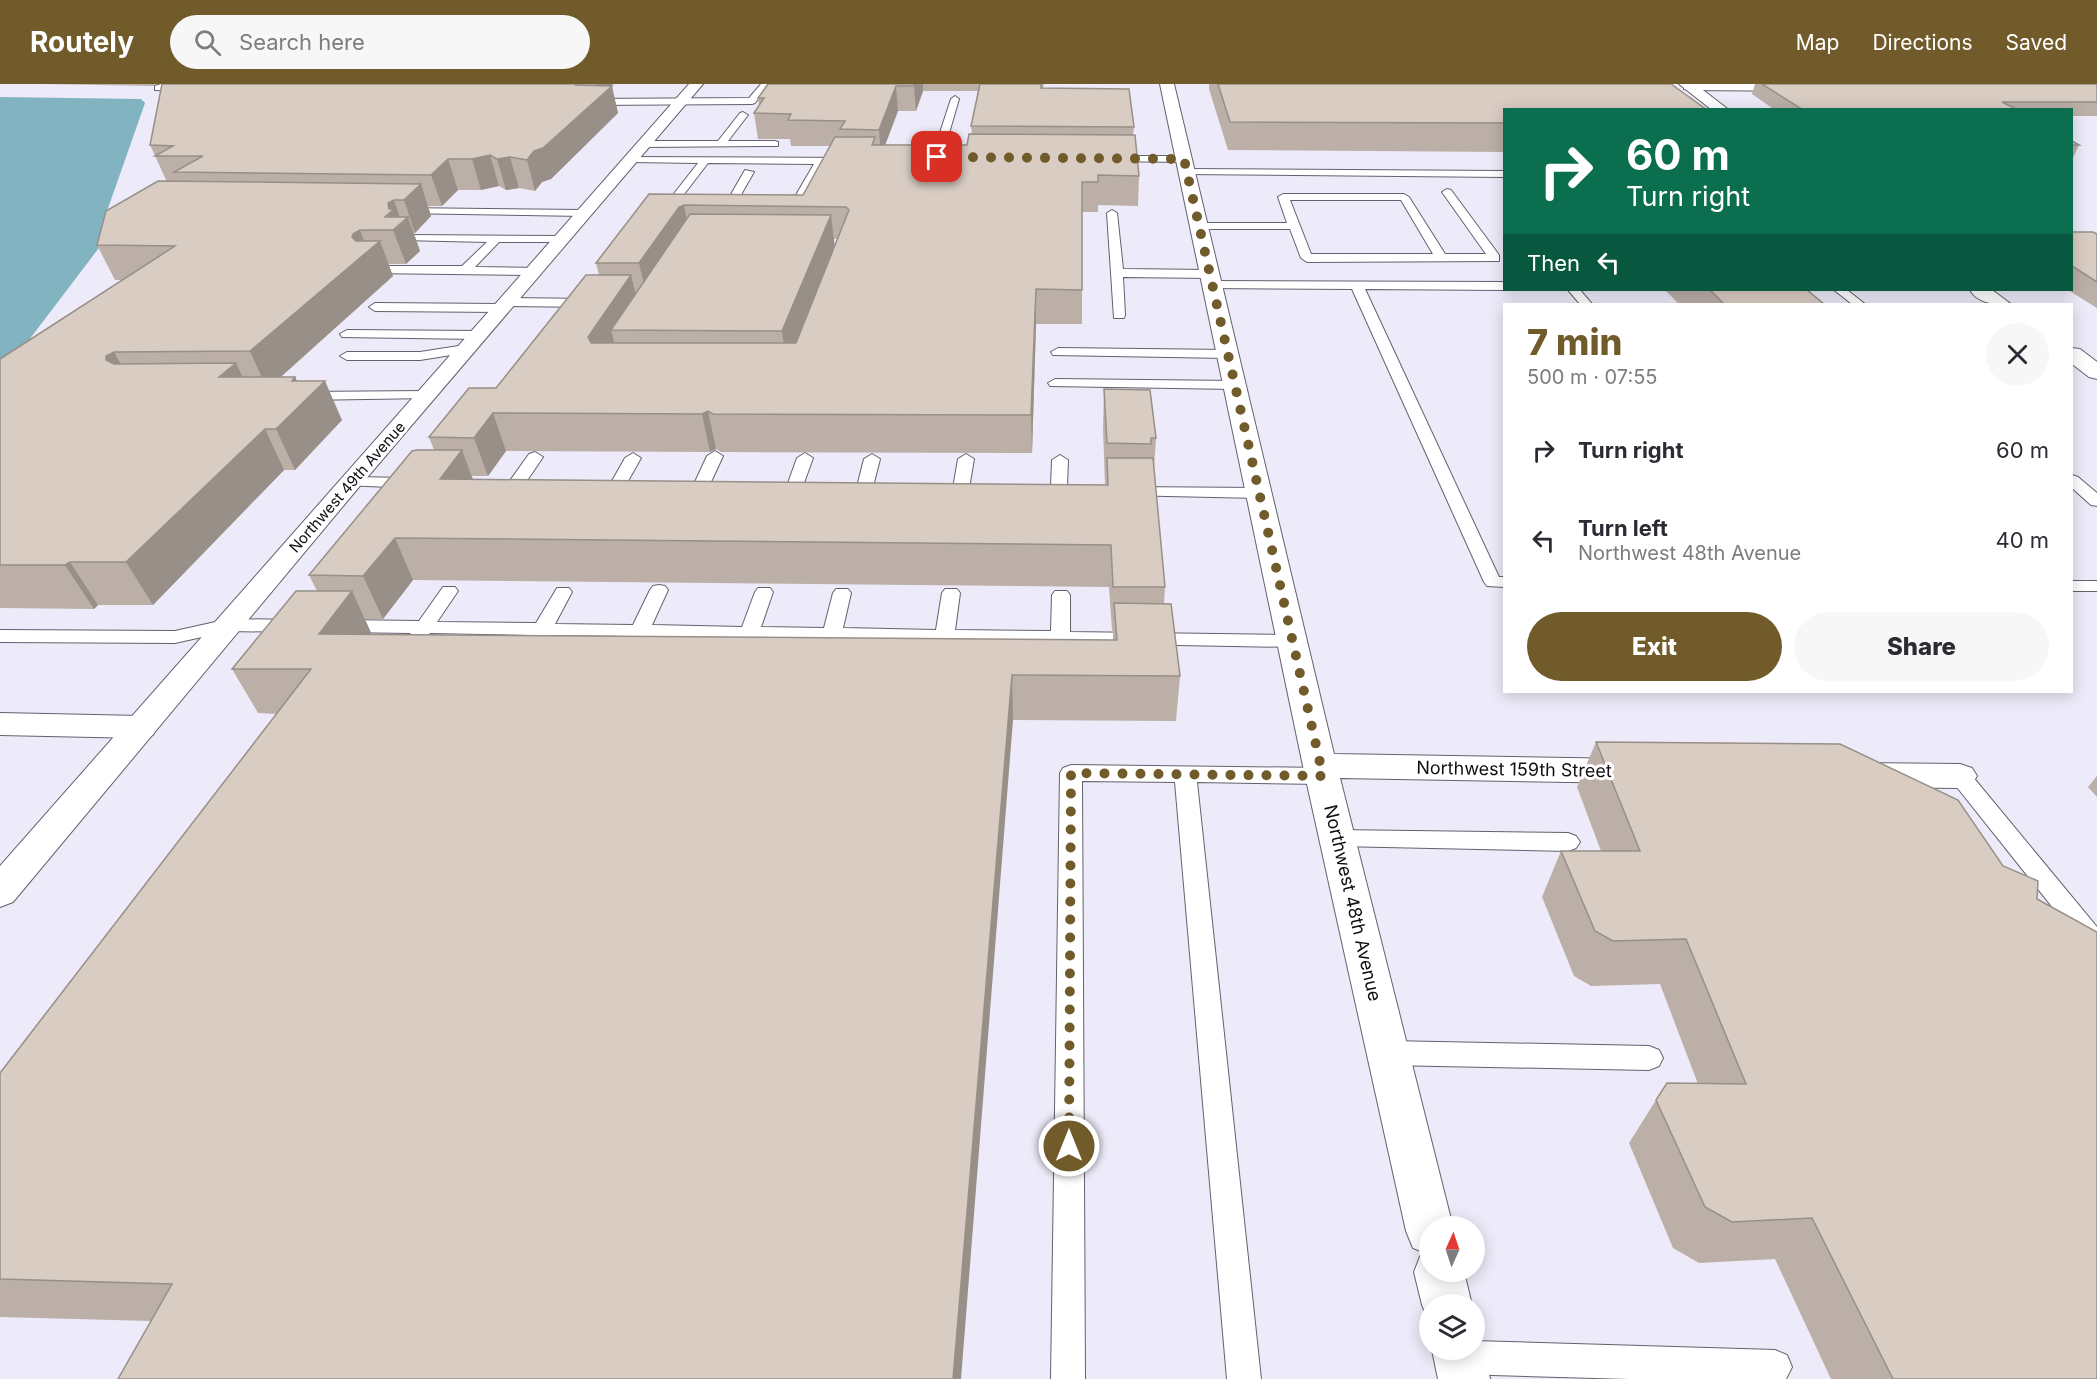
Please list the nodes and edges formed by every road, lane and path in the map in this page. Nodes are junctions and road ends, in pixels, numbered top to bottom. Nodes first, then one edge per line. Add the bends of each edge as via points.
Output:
1 (168, 84) edge
2 (765, 84) edge
3 (1167, 84) edge
4 (1687, 85) edge
5 (1814, 87) edge
6 (194, 88) edge
7 (689, 93) edge
8 (955, 99) dead end
9 (580, 102) edge
10 (1719, 108) edge
11 (743, 115) dead end
12 (721, 144) junction
13 (775, 144) edge
14 (638, 151) junction
15 (961, 158) edge
16 (1102, 159) edge
17 (705, 160) junction
18 (820, 161) junction
19 (862, 161) edge
20 (1185, 166) junction
21 (750, 172) dead end
22 (1503, 174) edge
23 (1447, 192) dead end
24 (691, 209) edge
25 (715, 210) edge
26 (771, 210) edge
27 (394, 211) edge
28 (584, 213) junction
29 (1112, 213) dead end
30 (1199, 226) junction
31 (1294, 226) junction
32 (406, 238) edge
33 (496, 239) junction
34 (561, 239) junction
35 (1441, 258) junction
36 (373, 270) dead end
37 (465, 270) junction
38 (534, 271) junction
39 (1117, 273) junction
40 (1211, 279) junction
41 (1357, 285) junction
42 (1503, 286) edge
43 (1575, 291) edge
44 (1841, 291) edge
45 (1981, 291) edge
46 (607, 303) edge
47 (1585, 303) edge
48 (1857, 303) edge
49 (1999, 303) edge
50 (504, 305) junction
51 (375, 307) dead end
52 (1119, 315) dead end
53 (347, 334) dead end
54 (472, 342) junction
55 (1058, 352) dead end
56 (1228, 354) junction
57 (2073, 355) edge
58 (347, 356) dead end
59 (1151, 369) junction
60 (2097, 372) edge
61 (1056, 384) dead end
62 (1235, 386) junction
63 (425, 395) junction
64 (286, 396) edge
65 (715, 456) dead end
66 (535, 457) dead end
67 (633, 458) dead end
68 (805, 458) dead end
69 (872, 459) dead end
70 (966, 459) dead end
71 (1060, 460) dead end
72 (2073, 481) edge
73 (350, 482) junction
74 (433, 483) edge
75 (493, 484) edge
76 (516, 484) junction
77 (539, 484) edge
78 (595, 485) edge
79 (618, 485) junction
80 (642, 485) edge
81 (677, 486) edge
82 (701, 486) junction
83 (725, 486) edge
84 (859, 488) junction
85 (886, 489) edge
86 (939, 489) edge
87 (966, 490) junction
88 (1037, 490) edge
89 (1065, 491) junction
90 (1106, 491) edge
91 (1259, 494) junction
92 (2097, 501) edge
93 (496, 513) edge
94 (689, 513) edge
95 (785, 514) edge
96 (601, 515) edge
97 (857, 515) edge
98 (957, 516) edge
99 (1058, 517) edge
100 (1503, 582) edge
101 (2073, 586) edge
102 (2097, 586) edge
103 (659, 590) dead end
104 (449, 591) dead end
105 (563, 592) dead end
106 (764, 592) dead end
107 (842, 593) dead end
108 (951, 593) dead end
109 (1061, 595) dead end
110 (229, 625) junction
111 (424, 628) junction
112 (542, 629) junction
113 (640, 631) junction
114 (750, 633) junction
115 (832, 634) junction
116 (0, 636) edge
117 (945, 636) junction
118 (1060, 637) junction
119 (1292, 641) junction
120 (407, 652) edge
121 (628, 658) edge
122 (525, 660) edge
123 (740, 660) edge
124 (824, 662) edge
125 (939, 671) edge
126 (1059, 673) edge
127 (0, 724) edge
128 (141, 727) junction
129 (1322, 771) junction
130 (1664, 771) edge
131 (1830, 774) edge
132 (1185, 775) junction
133 (1960, 776) joint
134 (1337, 838) junction
135 (1568, 842) dead end
136 (0, 892) edge
137 (2097, 945) edge
138 (1388, 1053) junction
139 (1649, 1058) dead end
140 (1426, 1216) edge
141 (1460, 1362) edge
142 (1775, 1367) dead end
143 (1068, 1379) edge
144 (1244, 1379) edge

1 - 6 lane via 159,88
2 - 7 lane via 752,101
3 - 20 street, Northwest 48th Avenue
4 - 5 street
4 - 10 street
7 - 9 lane
7 - 14 street, Northwest 49th Avenue
8 - 15 lane via 932,158
11 - 12 lane
12 - 13 lane
12 - 14 lane
14 - 17 lane
14 - 28 street, Northwest 49th Avenue
16 - 20 lane
17 - 18 lane
17 - 24 lane via 667,209
18 - 19 lane
18 - 26 lane via 793,210
20 - 22 lane
20 - 30 street, Northwest 48th Avenue
21 - 25 lane via 732,210
23 - 35 lane via 1495,258
27 - 28 lane
28 - 34 street, Northwest 49th Avenue
29 - 39 lane
30 - 31 lane
30 - 40 street, Northwest 48th Avenue
31 - 35 lane via 1307,258
31 - 35 lane via 1283,197 1404,197
32 - 33 lane
33 - 34 lane
33 - 37 lane
34 - 38 street, Northwest 49th Avenue
36 - 37 lane
37 - 38 lane
38 - 50 street, Northwest 49th Avenue
39 - 40 lane
39 - 52 lane
40 - 41 lane
40 - 56 street, Northwest 48th Avenue
41 - 42 lane
41 - 100 lane via 1493,582
43 - 47 lane
44 - 48 lane
45 - 49 street
46 - 50 lane
50 - 51 lane
50 - 54 street, Northwest 49th Avenue
53 - 54 lane
54 - 58 lane via 420,356
54 - 63 street, Northwest 49th Avenue
55 - 59 lane
56 - 59 lane
56 - 62 street, Northwest 48th Avenue
57 - 60 street
59 - 61 lane
59 - 62 lane
62 - 91 street, Northwest 48th Avenue
63 - 64 lane
63 - 73 street, Northwest 49th Avenue
65 - 82 lane
66 - 76 lane
67 - 79 lane
68 - 95 lane
69 - 84 lane
70 - 87 lane
71 - 89 lane
72 - 92 lane
73 - 74 lane
73 - 110 street, Northwest 49th Avenue
75 - 76 lane
76 - 77 lane
76 - 93 lane
78 - 79 lane
79 - 80 lane
79 - 96 lane
81 - 82 lane
82 - 83 lane
82 - 94 lane
84 - 85 lane
84 - 97 lane
86 - 87 lane
87 - 98 lane
88 - 89 lane
89 - 99 lane
90 - 91 lane
91 - 119 street, Northwest 48th Avenue
101 - 102 lane
103 - 113 lane
104 - 111 lane
105 - 112 lane
106 - 114 lane
107 - 115 lane
108 - 117 lane
109 - 118 lane
110 - 111 lane
110 - 116 lane via 175,638
110 - 128 street, Northwest 49th Avenue
111 - 112 lane
111 - 120 lane
112 - 113 lane
112 - 122 lane
113 - 114 lane
113 - 121 lane
114 - 115 lane
114 - 123 lane
115 - 117 lane
115 - 124 lane
117 - 118 lane
117 - 125 lane
118 - 119 lane
118 - 126 lane
119 - 129 street, Northwest 48th Avenue
127 - 128 street
128 - 136 street, Northwest 49th Avenue
129 - 130 street, Northwest 159th Street
129 - 132 lane
129 - 134 street, Northwest 48th Avenue
131 - 133 street
132 - 143 lane via 1071,773
132 - 144 lane
133 - 137 lane
134 - 135 lane
134 - 138 street, Northwest 48th Avenue
138 - 139 lane
138 - 140 street, Northwest 48th Avenue
141 - 142 lane

